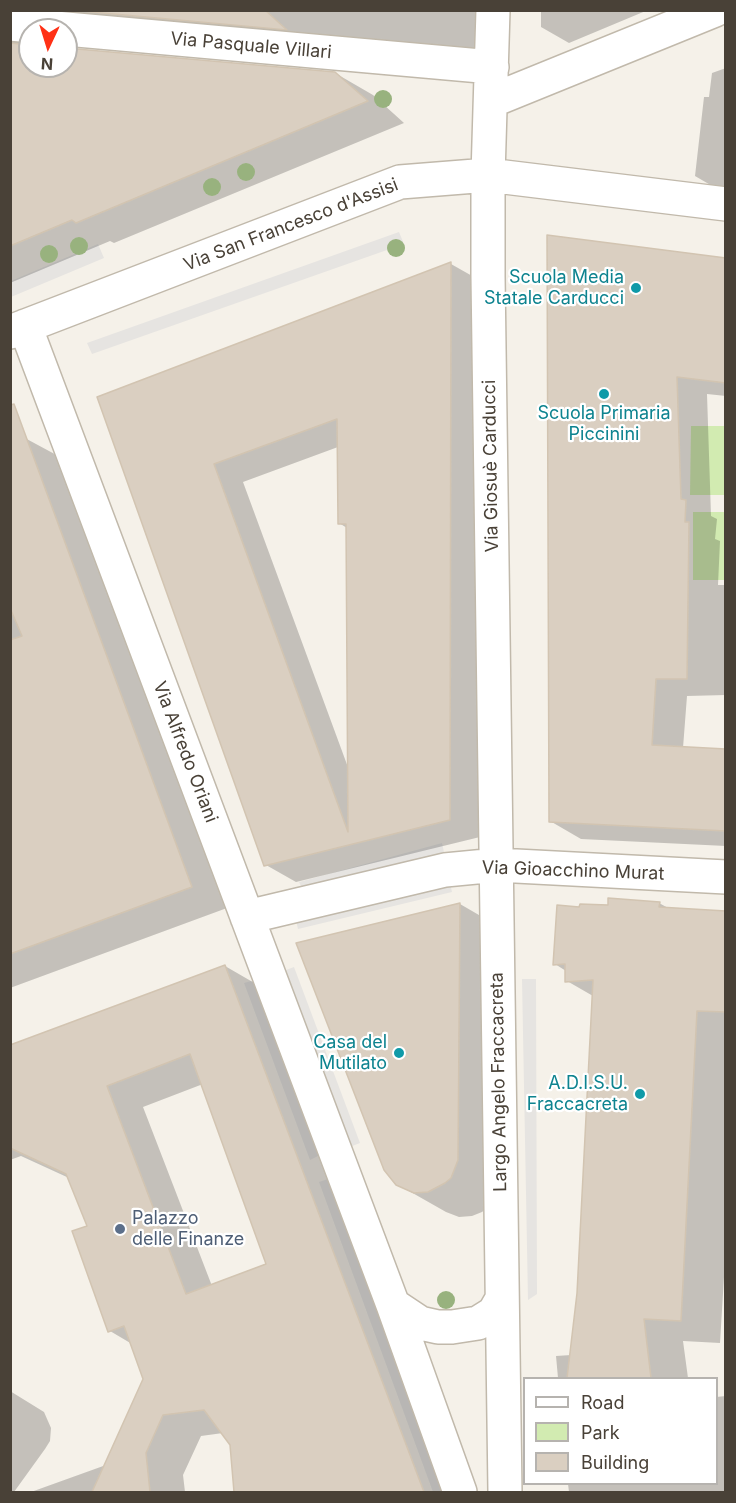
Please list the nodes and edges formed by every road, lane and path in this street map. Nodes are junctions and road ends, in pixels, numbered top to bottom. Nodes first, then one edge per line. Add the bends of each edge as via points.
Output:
1 (493, 10) edge
2 (715, 10) edge
3 (10, 24) edge
4 (492, 67) junction
5 (491, 101) junction
6 (488, 175) junction
7 (726, 204) edge
8 (18, 329) edge
9 (497, 865) junction
10 (726, 877) edge
11 (247, 917) junction
12 (502, 1299) junction
13 (393, 1305) junction
14 (460, 1492) edge
15 (505, 1492) edge

1 - 4 street, Via Giosuè Carducci
2 - 5 street
3 - 4 street, Via Pasquale Villari
4 - 5 street, Via Giosuè Carducci
5 - 6 street, Via Giosuè Carducci
6 - 7 street, Via San Francesco d'Assisi
6 - 8 street, Via San Francesco d'Assisi via 400,182
6 - 9 street, Via Giosuè Carducci
8 - 11 street, Via Alfredo Oriani
9 - 10 street, Via Gioacchino Murat
9 - 11 street, Via Gioacchino Murat via 445,870
9 - 12 street, Largo Angelo Fraccacreta
11 - 13 street, Via Alfredo Oriani
12 - 13 street via 494,1313 478,1323 452,1327 420,1323
12 - 15 street, Largo Angelo Fraccacreta
13 - 14 street

